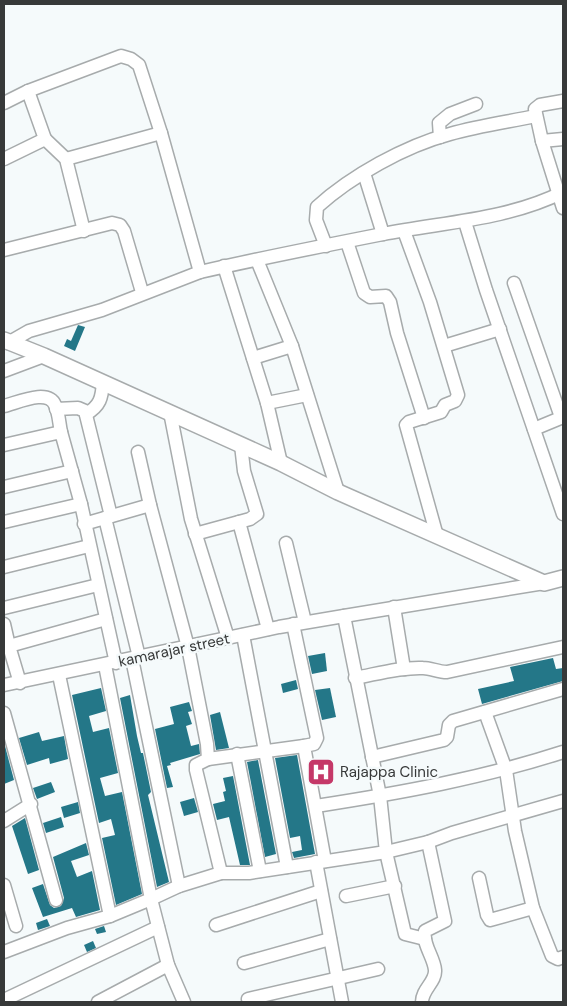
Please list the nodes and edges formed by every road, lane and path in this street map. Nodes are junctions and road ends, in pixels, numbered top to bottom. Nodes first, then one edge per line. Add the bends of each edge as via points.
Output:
1 (28, 92) junction
2 (563, 101) edge
3 (4, 103) edge
4 (476, 104) dead end
5 (536, 116) junction
6 (161, 133) junction
7 (440, 137) junction
8 (45, 139) junction
9 (563, 139) edge
10 (542, 141) junction
11 (4, 159) edge
12 (66, 159) junction
13 (364, 173) junction
14 (561, 193) edge
15 (563, 208) edge
16 (465, 222) junction
17 (84, 231) junction
18 (404, 231) junction
19 (383, 234) junction
20 (347, 242) junction
21 (326, 246) junction
22 (4, 250) edge
23 (256, 260) junction
24 (224, 266) junction
25 (200, 272) junction
26 (514, 283) dead end
27 (142, 292) junction
28 (500, 330) junction
29 (6, 342) edge
30 (292, 346) junction
31 (444, 346) junction
32 (44, 356) junction
33 (253, 358) junction
34 (4, 371) edge
35 (102, 382) junction
36 (307, 394) junction
37 (267, 403) junction
38 (4, 406) edge
39 (56, 409) junction
40 (170, 412) junction
41 (86, 414) junction
42 (562, 417) edge
43 (424, 418) junction
44 (534, 429) junction
45 (61, 432) junction
46 (241, 444) junction
47 (4, 445) edge
48 (138, 452) dead end
49 (281, 463) junction
50 (72, 471) junction
51 (4, 487) edge
52 (338, 492) junction
53 (80, 504) junction
54 (150, 505) junction
55 (563, 514) edge
56 (108, 517) junction
57 (4, 522) edge
58 (239, 522) junction
59 (84, 524) junction
60 (195, 534) junction
61 (437, 536) junction
62 (286, 543) dead end
63 (89, 546) junction
64 (4, 567) edge
65 (563, 578) edge
66 (544, 583) junction
67 (98, 585) junction
68 (394, 607) junction
69 (4, 608) edge
70 (344, 616) junction
71 (106, 619) junction
72 (299, 623) junction
73 (4, 624) edge
74 (268, 629) junction
75 (243, 635) junction
76 (228, 638) junction
77 (9, 646) junction
78 (188, 647) junction
79 (563, 647) edge
80 (136, 658) junction
81 (110, 664) junction
82 (404, 669) junction
83 (60, 675) junction
84 (355, 678) junction
85 (20, 682) junction
86 (4, 685) edge
87 (563, 689) edge
88 (485, 712) junction
89 (4, 713) edge
90 (304, 746) junction
91 (265, 750) junction
92 (563, 752) edge
93 (238, 754) junction
94 (372, 756) junction
95 (208, 760) junction
96 (506, 770) junction
97 (380, 796) junction
98 (563, 801) edge
99 (30, 804) junction
100 (316, 806) junction
101 (513, 816) junction
102 (4, 821) edge
103 (428, 842) junction
104 (386, 852) junction
105 (320, 862) junction
106 (287, 867) junction
107 (260, 871) junction
108 (221, 873) junction
109 (478, 878) dead end
110 (4, 886) edge
111 (179, 886) junction
112 (395, 886) junction
113 (321, 891) junction
114 (346, 896) dead end
115 (151, 899) junction
116 (56, 900) dead end
117 (533, 908) junction
118 (110, 916) junction
119 (216, 925) dead end
120 (16, 926) dead end
121 (158, 927) junction
122 (330, 939) junction
123 (425, 939) junction
124 (4, 952) edge
125 (563, 957) edge
126 (244, 963) dead end
127 (168, 964) junction
128 (378, 969) dead end
129 (337, 978) junction
130 (248, 999) dead end
131 (4, 1000) edge
132 (98, 1002) edge
133 (184, 1002) edge
134 (342, 1002) edge
135 (422, 1002) edge

1 - 3 street
1 - 6 street via 121,56 131,59 139,65
1 - 8 street
2 - 5 street via 540,105 535,109
4 - 7 street via 443,118 439,123
5 - 7 street
5 - 10 street
6 - 12 street
6 - 25 street
7 - 13 street via 415,146
8 - 11 street
8 - 12 street
9 - 10 street
10 - 14 street
12 - 17 street
13 - 19 street
13 - 21 street via 317,208 316,220
14 - 15 street
14 - 16 street via 520,208
16 - 18 street
16 - 28 street
17 - 22 street
17 - 27 street via 112,223 120,225
18 - 19 street
18 - 31 street
19 - 20 street
20 - 21 street
20 - 43 street via 364,293 370,297 388,298
21 - 23 street
23 - 24 street
23 - 30 street
24 - 25 street
24 - 33 street
25 - 27 street
26 - 42 street
27 - 29 street via 102,310 28,331
28 - 31 street
28 - 44 street
29 - 32 main road
30 - 33 street
30 - 36 street
31 - 43 street via 457,399 445,405 441,412
32 - 34 street
32 - 35 main road
33 - 37 street
35 - 40 main road
35 - 41 street via 102,398 96,408
36 - 37 street
36 - 52 street
37 - 49 street
38 - 39 street via 43,396 50,398
39 - 41 street via 78,408
39 - 45 street
40 - 46 main road
40 - 60 street
41 - 56 street
42 - 44 street
43 - 61 street via 406,425
44 - 55 street
45 - 47 street
45 - 50 street
46 - 49 main road
46 - 58 street via 244,471 256,514
48 - 54 street
49 - 52 main road
50 - 51 street
50 - 53 street
52 - 61 main road
53 - 57 street
53 - 59 street
54 - 56 street
54 - 78 street
56 - 59 street
56 - 80 street
58 - 60 street
58 - 74 street
59 - 63 street
60 - 76 street
61 - 66 main road
62 - 72 street
63 - 64 street
63 - 67 street
65 - 66 main road
66 - 68 street, kamarajar street
67 - 69 street
67 - 71 street
68 - 70 street, kamarajar street
68 - 82 street
70 - 72 street, kamarajar street
70 - 84 street
71 - 77 street
71 - 81 street
72 - 74 street, kamarajar street
72 - 90 street via 317,738 314,744
73 - 77 street
74 - 75 street, kamarajar street
75 - 76 street, kamarajar street
75 - 91 street
76 - 78 street, kamarajar street
77 - 85 street
78 - 80 street, kamarajar street
78 - 95 street
79 - 82 street via 446,672 426,668
80 - 81 street, kamarajar street
80 - 111 street
81 - 83 street, kamarajar street
81 - 115 street
82 - 84 street
83 - 85 street, kamarajar street
83 - 118 street
84 - 94 street
85 - 86 street, kamarajar street
87 - 88 street
88 - 94 street via 451,722 444,740
88 - 96 street
89 - 99 street
90 - 91 street
90 - 100 street
91 - 93 street
91 - 106 street
92 - 96 street
93 - 95 street
93 - 107 street
94 - 97 street
95 - 108 street via 196,765 196,770
96 - 97 street
96 - 101 street
97 - 100 street
97 - 104 street
98 - 101 street
99 - 102 street
99 - 116 street
100 - 105 street
101 - 103 street
101 - 117 street
103 - 104 street
103 - 123 street via 444,921 425,931
104 - 105 street
104 - 112 street
105 - 106 street
105 - 113 street
106 - 107 street
107 - 108 street
108 - 111 street
109 - 117 street via 490,920
110 - 120 street
111 - 115 street
112 - 114 street
112 - 123 street via 405,934
113 - 119 street
113 - 122 street
115 - 118 street
115 - 121 street
117 - 125 street via 552,956
118 - 124 street
121 - 127 street
121 - 131 street
122 - 126 street
122 - 129 street
123 - 135 street via 435,971
127 - 132 street
127 - 133 street
128 - 129 street
129 - 130 street
129 - 134 street

